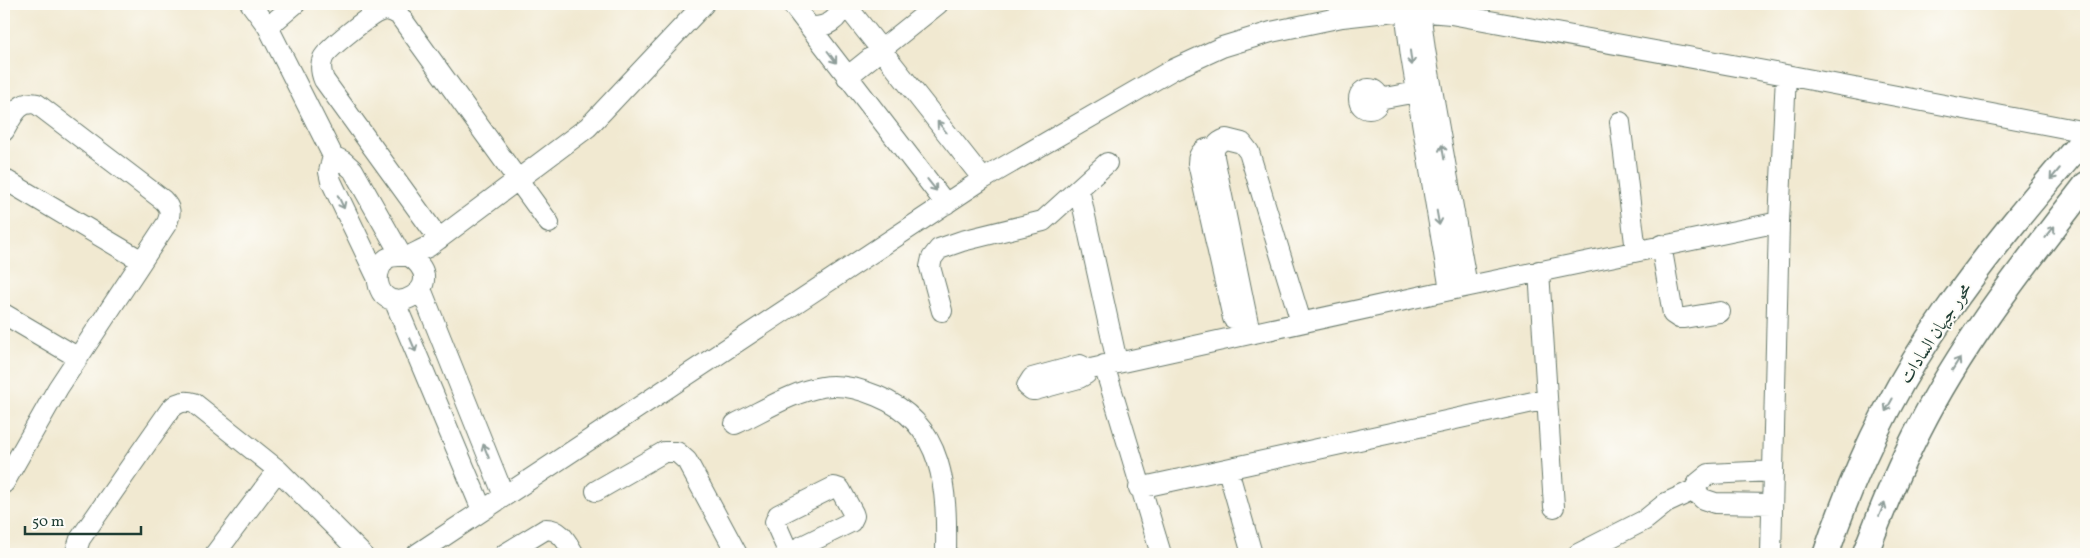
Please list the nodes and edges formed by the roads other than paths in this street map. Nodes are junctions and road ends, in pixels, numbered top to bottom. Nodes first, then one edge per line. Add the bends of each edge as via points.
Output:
1 (251, 4) edge
2 (295, 4) edge
3 (704, 4) edge
4 (844, 4) edge
5 (938, 4) edge
6 (796, 5) edge
7 (1413, 10) junction
8 (268, 27) junction
9 (810, 27) junction
10 (880, 50) junction
11 (1786, 75) junction
12 (847, 77) junction
13 (1417, 92) junction
14 (1379, 99) dead end
15 (1620, 122) dead end
16 (4, 132) edge
17 (2086, 132) edge
18 (2086, 137) edge
19 (333, 156) junction
20 (1107, 163) dead end
21 (4, 179) edge
22 (983, 179) junction
23 (520, 180) junction
24 (2086, 184) edge
25 (1079, 189) junction
26 (946, 204) junction
27 (1779, 222) junction
28 (549, 223) dead end
29 (439, 239) junction
30 (1662, 246) junction
31 (1636, 251) junction
32 (405, 255) junction
33 (142, 261) junction
34 (1539, 271) junction
35 (377, 277) junction
36 (1459, 288) junction
37 (421, 289) junction
38 (394, 300) junction
39 (942, 311) dead end
40 (1720, 312) dead end
41 (4, 314) edge
42 (1301, 322) junction
43 (1244, 334) junction
44 (78, 357) junction
45 (1102, 366) junction
46 (1547, 399) junction
47 (735, 424) dead end
48 (278, 470) junction
49 (1228, 470) junction
50 (1773, 470) junction
51 (4, 483) edge
52 (1140, 488) junction
53 (1694, 490) junction
54 (596, 491) dead end
55 (504, 496) junction
56 (1772, 504) junction
57 (1554, 507) dead end
58 (482, 510) junction
59 (75, 554) edge
60 (215, 554) edge
61 (362, 554) edge
62 (417, 554) edge
63 (505, 554) edge
64 (574, 554) edge
65 (736, 554) edge
66 (946, 554) edge
67 (1160, 554) edge
68 (1252, 554) edge
69 (1578, 554) edge
70 (1771, 554) edge
71 (1826, 554) edge
72 (1865, 554) edge

1 - 8 lane
2 - 8 lane
3 - 23 lane via 588,127
4 - 9 lane via 833,22 818,28
4 - 10 lane
5 - 10 lane
6 - 9 lane
7 - 11 lane via 1451,14
7 -> 13 lane
7 - 22 lane via 1342,17 1271,32 1222,47 1172,70
36 -> 7 lane via 1425,50
8 - 19 lane
9 -> 12 lane
10 - 12 lane
22 -> 10 lane
11 - 17 lane
11 - 27 lane
12 -> 26 lane
13 - 14 lane
13 -> 36 lane
15 - 31 lane
16 - 33 lane via 21,105 37,104 163,200 171,214
18 -> 71 main road, محور جيهان السادات via 1977,270 1914,362 1862,460
19 - 32 lane via 353,170
19 -> 35 lane via 330,181
20 - 25 lane
21 - 33 lane
22 - 26 lane
23 - 28 lane
23 - 29 lane
23 - 29 lane via 399,15 386,10 375,14 326,53 321,63 322,75
72 -> 24 main road, محور جيهان السادات via 1896,474 1943,385 2005,289
25 - 39 lane via 1043,221 939,249 930,267
25 - 45 lane
26 - 55 lane
27 - 30 lane
27 - 50 lane
29 - 32 lane via 428,247
30 - 31 lane
30 - 40 lane via 1673,314 1684,318
31 - 34 lane
32 - 35 lane via 392,256 385,261
32 - 37 lane via 417,262 423,271
33 - 44 lane
34 - 36 lane
34 - 46 lane
35 - 38 lane via 382,291
36 - 42 lane
37 - 38 lane via 409,299
55 -> 37 lane
38 -> 58 lane
41 - 44 lane
42 - 43 lane
42 - 43 lane via 1250,152 1242,143 1232,139 1221,140 1215,148 1206,148 1198,159 1220,223
43 - 45 lane
44 - 51 lane
45 - 52 lane
46 - 49 lane
46 - 57 lane
47 - 66 lane via 807,390 823,387 854,389 896,406 918,425 940,465 944,487
48 - 59 lane via 194,403 181,402 170,410 85,531
48 - 60 lane
48 - 61 lane
49 - 52 lane
49 - 68 lane
50 - 53 lane via 1709,474
50 - 56 lane
52 - 67 lane
53 - 56 lane via 1703,499 1715,503
53 - 69 lane via 1666,503 1645,520
54 - 65 lane via 664,452 677,452 687,461
55 - 58 lane
56 - 70 lane
58 - 62 lane
63 - 64 lane via 546,529 557,531

